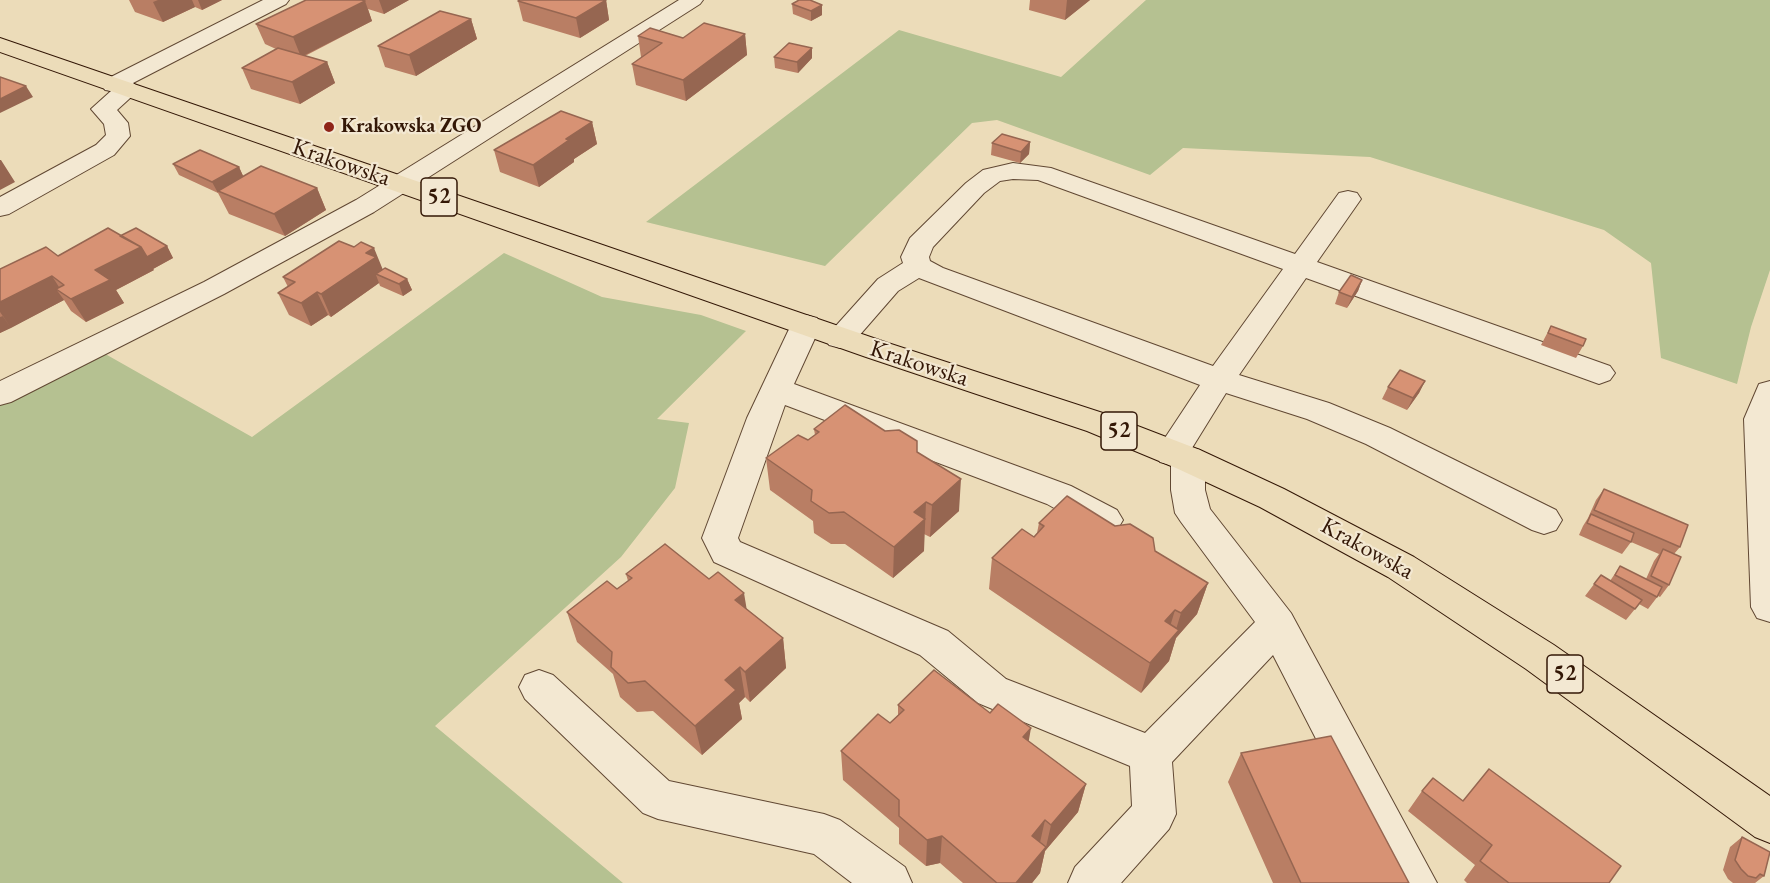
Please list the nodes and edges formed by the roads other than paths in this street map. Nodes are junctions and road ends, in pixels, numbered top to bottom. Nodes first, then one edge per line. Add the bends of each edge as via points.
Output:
1 (279, 0) edge
2 (693, 0) edge
3 (0, 45) edge
4 (121, 87) junction
5 (399, 184) junction
6 (1348, 199) dead end
7 (0, 208) edge
8 (1299, 265) junction
9 (918, 266) junction
10 (806, 326) junction
11 (840, 338) junction
12 (1599, 373) dead end
13 (1219, 380) junction
14 (778, 390) junction
15 (1770, 392) edge
16 (0, 394) edge
17 (1180, 456) junction
18 (1544, 520) dead end
19 (1129, 534) edge
20 (1770, 607) edge
21 (1278, 624) junction
22 (538, 687) dead end
23 (1151, 755) junction
24 (1770, 822) edge
25 (889, 883) edge
26 (1091, 883) edge
27 (1414, 883) edge

1 - 4 street
2 - 5 street
3 - 4 main road, Krakowska / 52
4 - 5 main road, Krakowska / 52
4 - 7 street via 103,109 116,123 118,136 105,150
5 - 10 main road, Krakowska / 52
5 - 16 street via 214,288
6 - 8 street
8 - 9 street via 1042,173 1013,171 992,176 975,188 920,244 915,257
8 - 12 street
8 - 13 street
9 - 11 street via 888,285
9 - 13 street
10 - 11 main road, Krakowska / 52
10 - 14 street
11 - 17 main road, Krakowska / 52 via 1087,419
13 - 17 street
13 - 18 street via 1318,411 1378,436
14 - 19 street via 1059,495
14 - 23 street via 763,418 720,538 727,552 934,642 992,691
15 - 20 street via 1760,419
17 - 21 street via 1193,513
17 - 24 main road, Krakowska / 52 via 1272,498 1410,572 1540,657
21 - 23 street
21 - 27 street
22 - 25 street via 658,799 824,835
23 - 26 street via 1154,814

